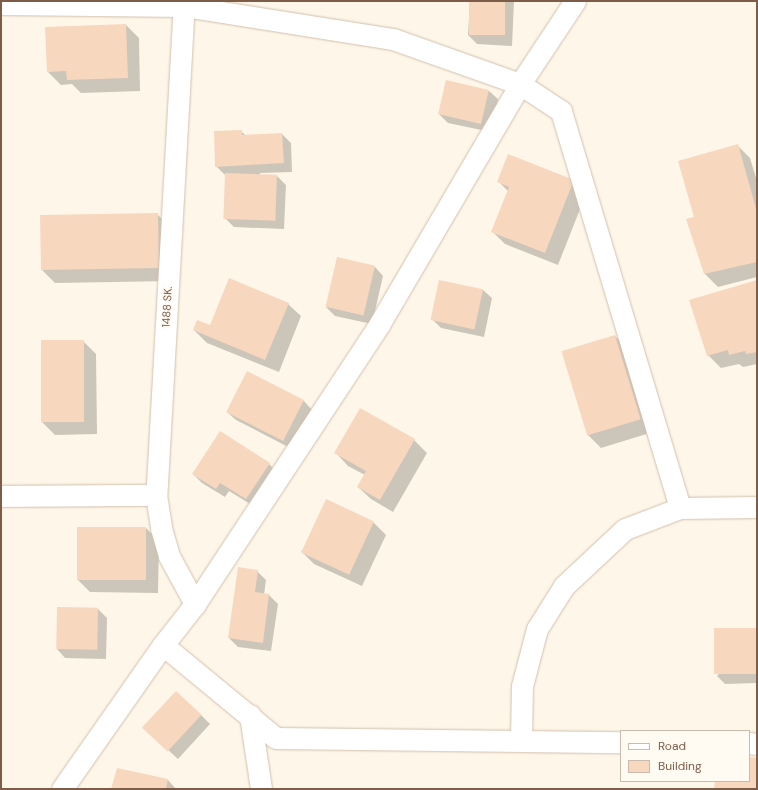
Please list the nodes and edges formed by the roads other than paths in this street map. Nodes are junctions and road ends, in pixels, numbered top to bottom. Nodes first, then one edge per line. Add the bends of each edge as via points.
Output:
1 (575, 1) edge
2 (184, 3) edge
3 (1, 4) edge
4 (520, 84) junction
5 (156, 495) junction
6 (1, 496) edge
7 (757, 507) edge
8 (680, 508) junction
9 (195, 604) junction
10 (163, 645) junction
11 (250, 715) junction
12 (521, 741) junction
13 (620, 742) edge
14 (62, 789) edge
15 (261, 789) edge

1 - 4 street
2 - 3 street
2 - 4 street via 393,39
2 - 5 street, 1488 SK.
4 - 8 street via 561,111
4 - 9 street via 380,323
5 - 6 street
5 - 9 street, 1488 SK. via 160,528 169,556
7 - 8 street
8 - 12 street via 625,529 564,586 536,629 522,686
9 - 10 street
10 - 11 street
10 - 14 street
11 - 12 street via 276,738
11 - 15 street
12 - 13 street

